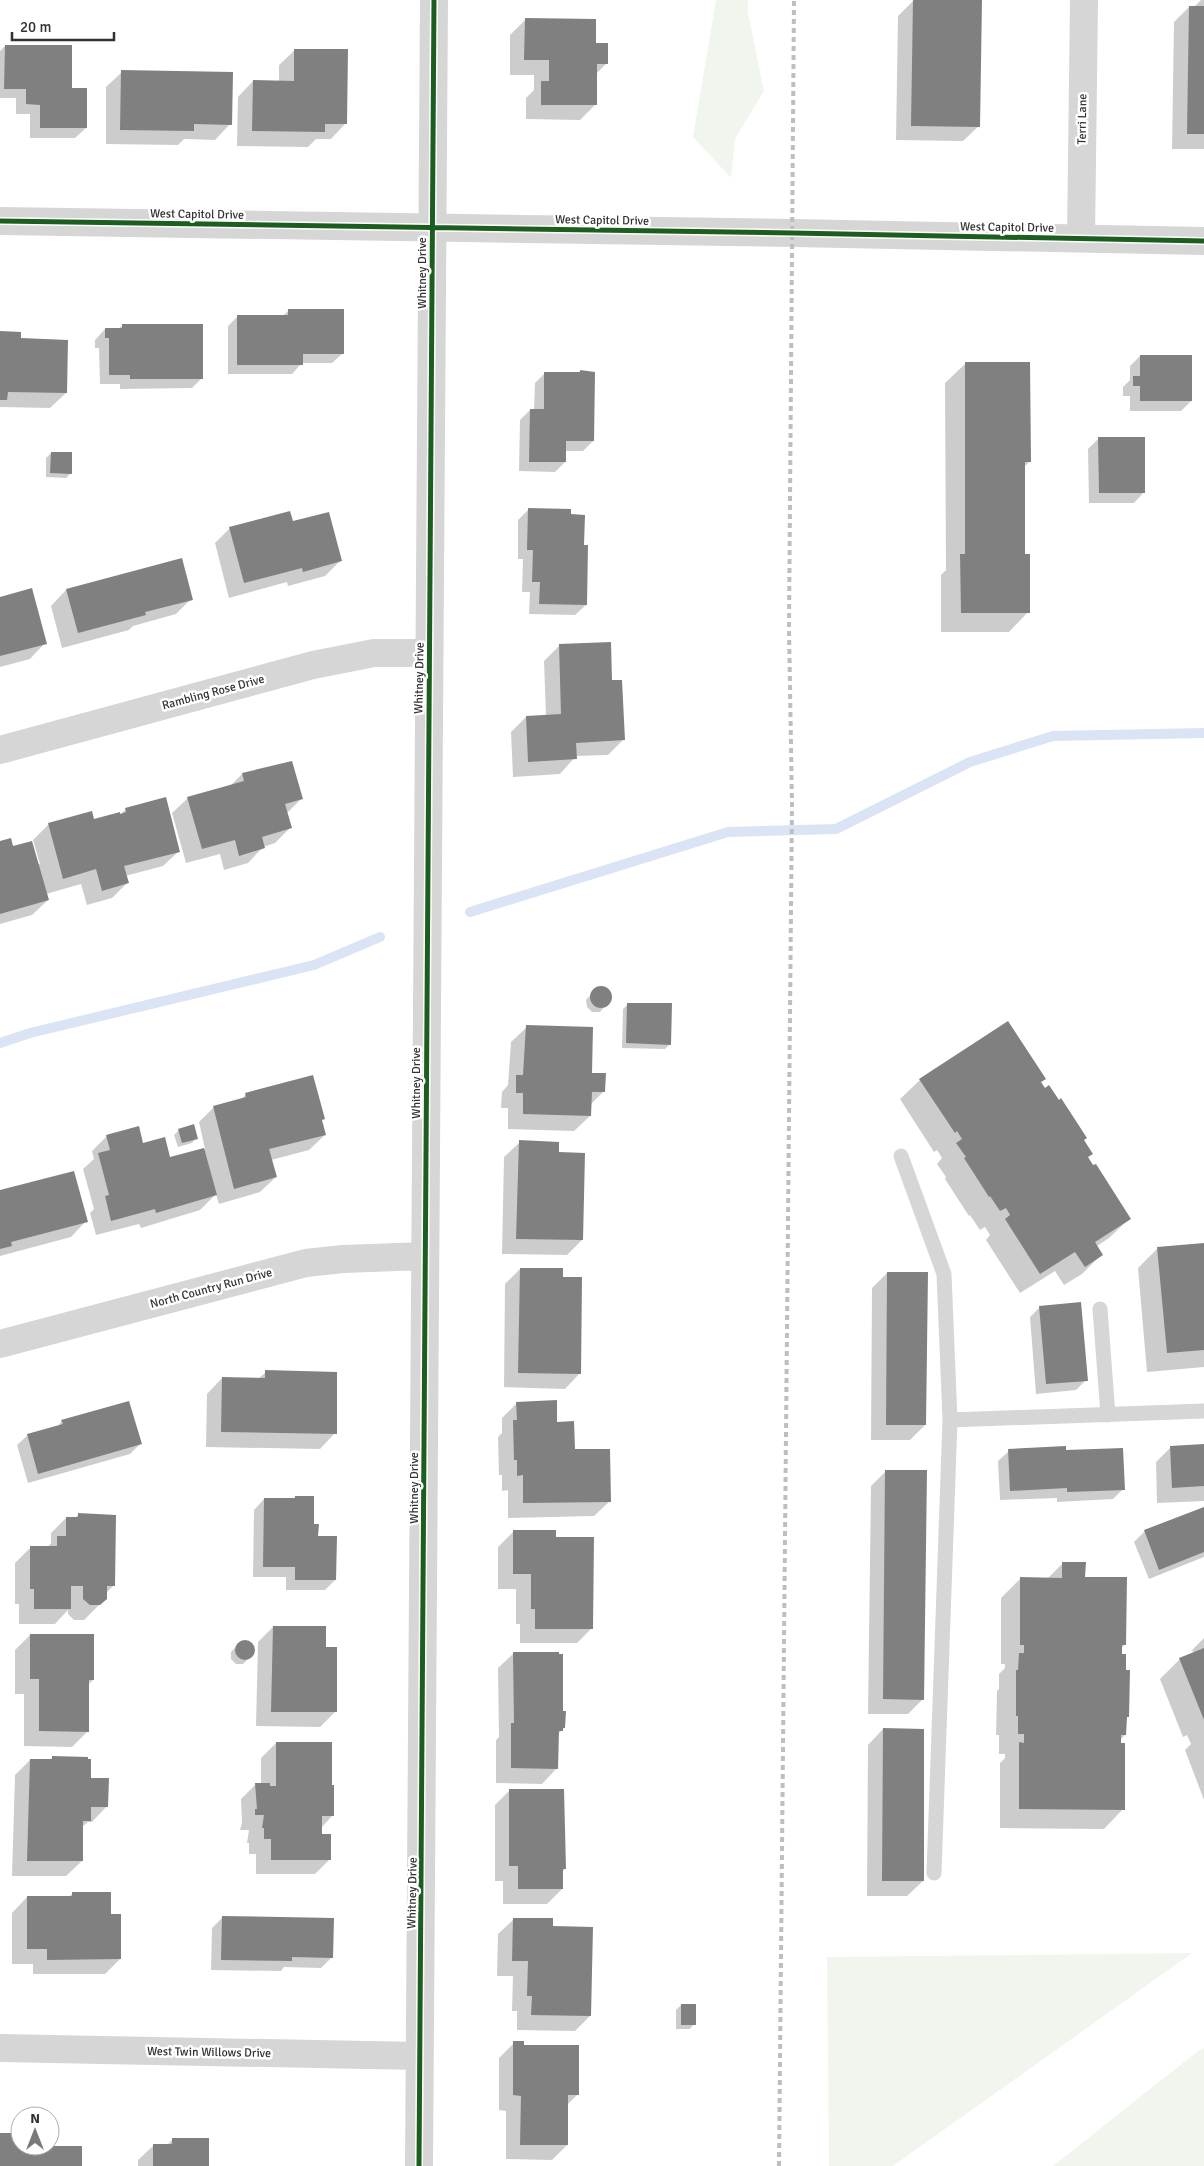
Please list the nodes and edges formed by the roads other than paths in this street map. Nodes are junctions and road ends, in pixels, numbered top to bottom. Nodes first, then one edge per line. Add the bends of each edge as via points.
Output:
1 (434, 0) edge
2 (1084, 0) edge
3 (0, 221) edge
4 (432, 227) junction
5 (1081, 238) junction
6 (1204, 241) edge
7 (429, 653) junction
8 (0, 750) edge
9 (901, 1156) dead end
10 (425, 1256) junction
11 (1100, 1308) dead end
12 (0, 1344) edge
13 (1204, 1411) edge
14 (1108, 1415) junction
15 (950, 1420) junction
16 (934, 1873) dead end
17 (0, 2048) edge
18 (419, 2056) junction
19 (419, 2166) edge

1 - 4 street, Whitney Drive
2 - 5 street, Terri Lane
3 - 4 street, West Capitol Drive
4 - 5 street, West Capitol Drive
4 - 7 street, Whitney Drive
5 - 6 street, West Capitol Drive
7 - 8 street, Rambling Rose Drive via 374,653 313,665
7 - 10 street, Whitney Drive
9 - 15 lane via 944,1274
10 - 12 street, North Country Run Drive via 306,1262
10 - 18 street, Whitney Drive
11 - 14 lane
13 - 14 lane
14 - 15 lane
15 - 16 lane
17 - 18 street, West Twin Willows Drive
18 - 19 street, Whitney Drive

